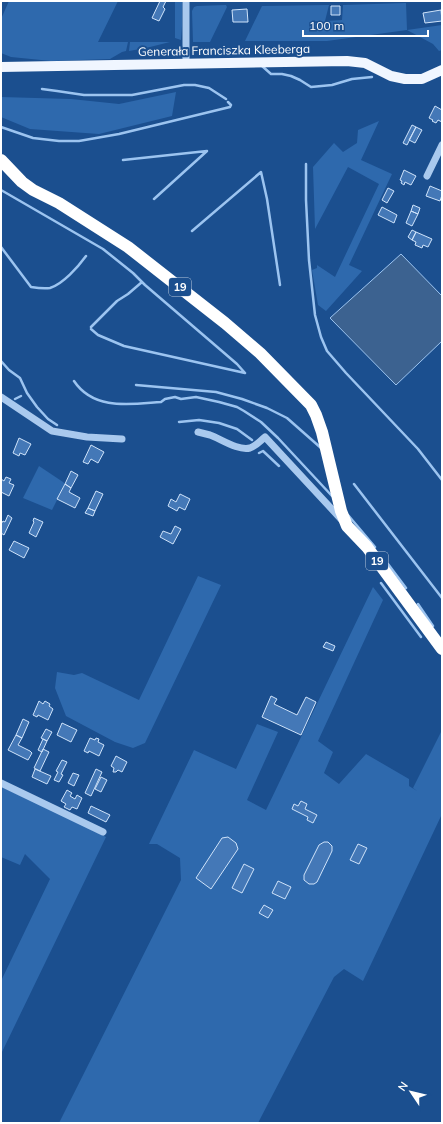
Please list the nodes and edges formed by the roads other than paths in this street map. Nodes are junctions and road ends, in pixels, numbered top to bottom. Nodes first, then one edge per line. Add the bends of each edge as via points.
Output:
1 (186, 1) edge
2 (186, 64) junction
3 (1, 67) edge
4 (442, 70) edge
5 (442, 145) edge
6 (1, 160) edge
7 (427, 176) dead end
8 (1, 397) edge
9 (198, 432) dead end
10 (122, 439) dead end
11 (347, 526) junction
12 (442, 649) edge
13 (1, 783) edge
14 (103, 832) dead end

1 - 2 street
2 - 3 main road, Generała Franciszka Kleeberga
2 - 4 main road, Generała Franciszka Kleeberga via 357,61 391,76 417,80
5 - 7 street
6 - 11 highway, 19 via 33,190 59,203 156,268 226,323 298,391 316,415
8 - 10 street via 52,431
9 - 11 street via 245,449 257,445 265,437
11 - 12 highway, 19 via 367,547
13 - 14 street

